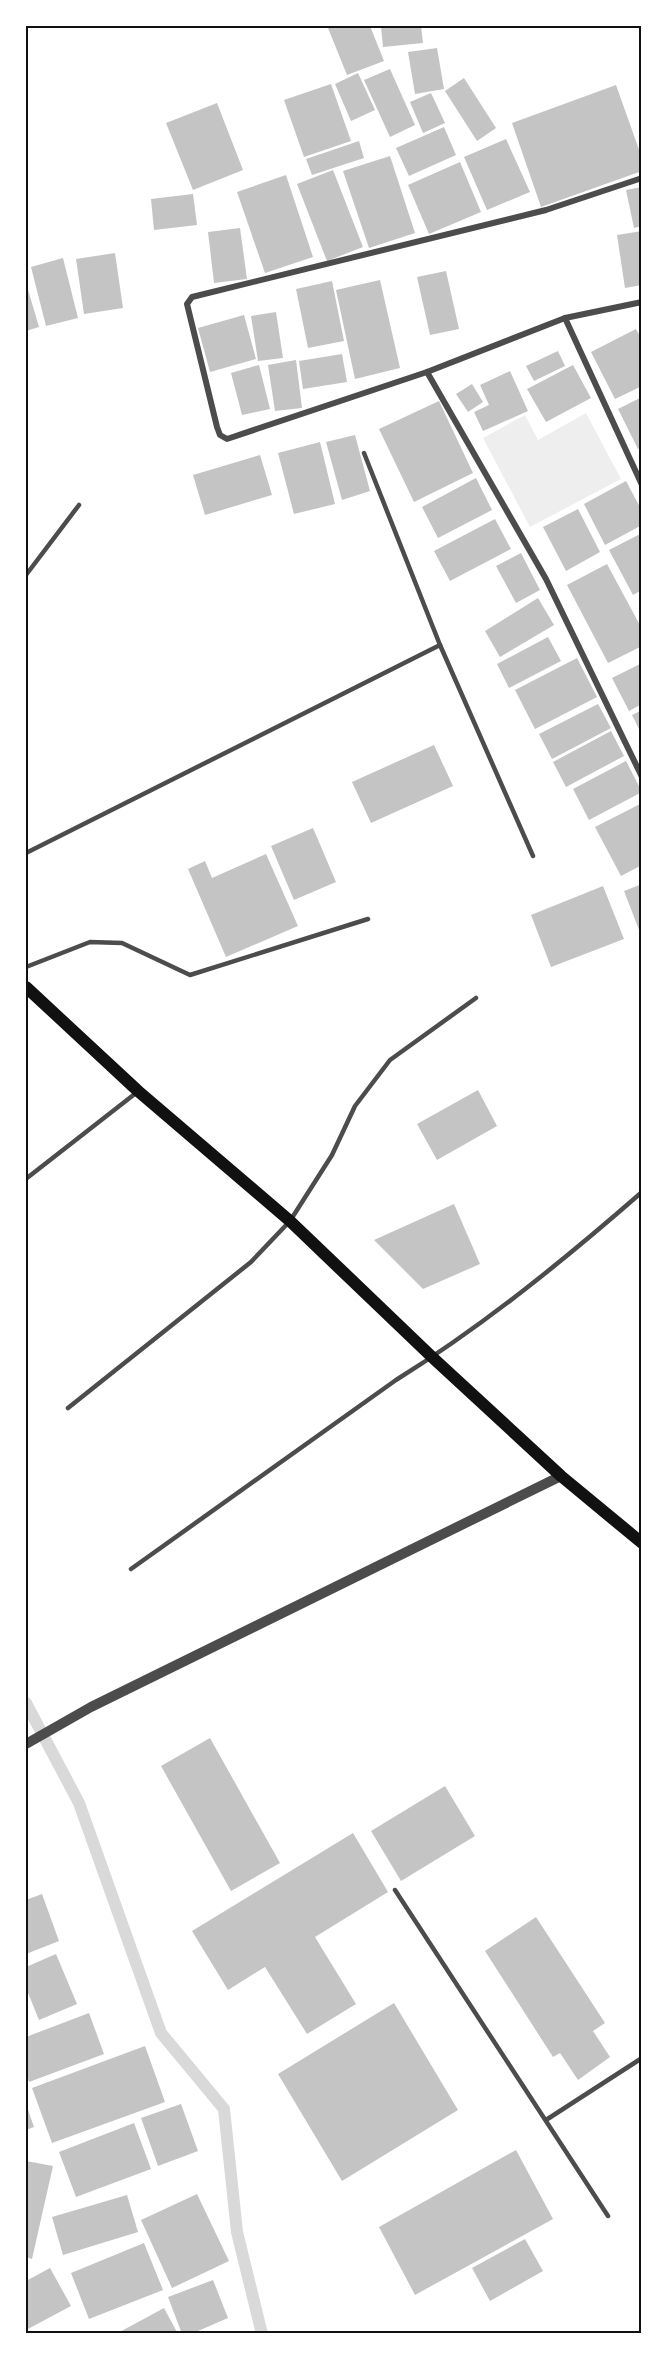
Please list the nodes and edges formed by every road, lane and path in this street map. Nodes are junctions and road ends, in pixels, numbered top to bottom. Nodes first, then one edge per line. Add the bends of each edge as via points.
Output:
1 (642, 178) edge
2 (642, 302) edge
3 (566, 318) junction
4 (427, 372) junction
5 (364, 453) dead end
6 (642, 485) edge
7 (79, 505) dead end
8 (26, 575) edge
9 (440, 645) junction
10 (642, 777) edge
11 (26, 853) edge
12 (533, 856) dead end
13 (368, 919) dead end
14 (26, 967) edge
15 (26, 987) edge
16 (476, 998) dead end
17 (138, 1091) junction
18 (27, 1178) dead end
19 (642, 1192) edge
20 (290, 1221) junction
21 (432, 1357) junction
22 (68, 1408) dead end
23 (561, 1476) junction
24 (642, 1543) edge
25 (131, 1569) dead end
26 (26, 1744) edge
27 (395, 1890) dead end
28 (642, 2058) edge
29 (546, 2120) junction
30 (608, 2216) dead end

1 - 4 street via 546,210 189,300 217,426 220,435 227,439
2 - 3 street
3 - 4 street
3 - 6 street
4 - 10 street via 546,579
5 - 9 lane
7 - 8 lane
9 - 11 lane
9 - 12 lane
13 - 14 lane via 190,975 122,943 90,942
15 - 17 main road
16 - 20 lane via 390,1060 355,1106 332,1155
17 - 18 lane
17 - 20 main road
19 - 21 lane via 565,1260
20 - 21 main road
20 - 22 lane via 251,1262
21 - 23 main road
21 - 25 lane
23 - 24 main road
23 - 26 street via 91,1707
27 - 29 lane
28 - 29 lane
29 - 30 lane

